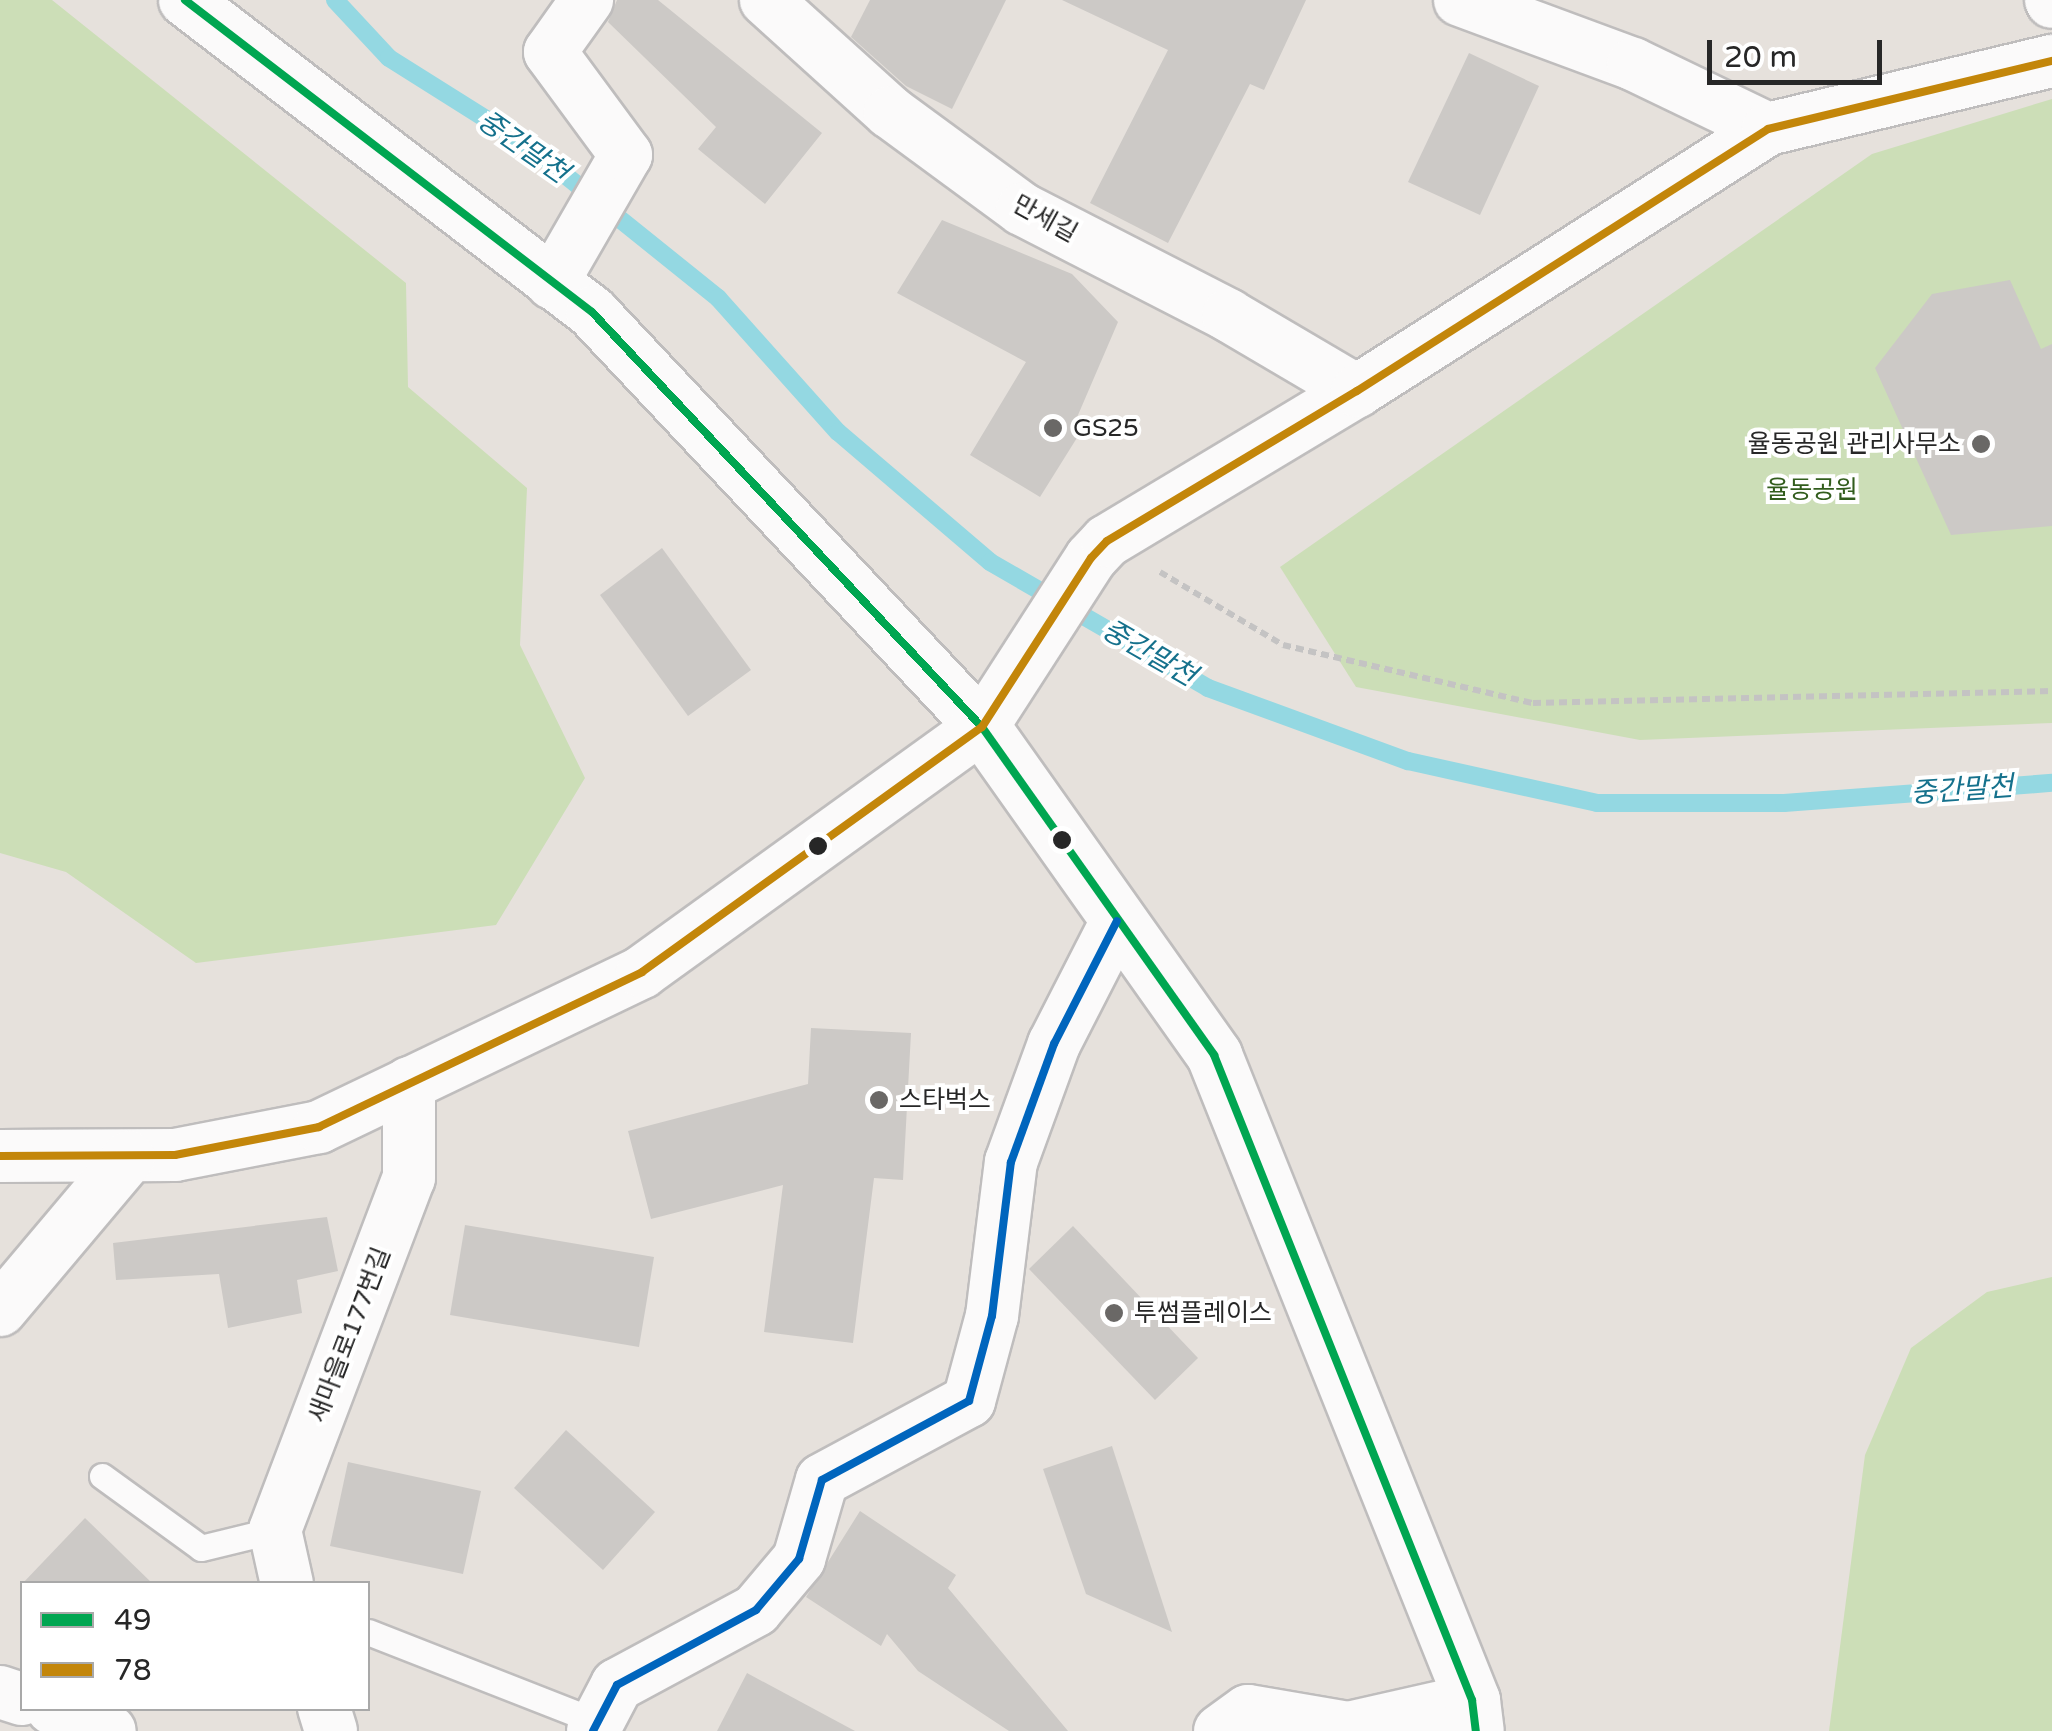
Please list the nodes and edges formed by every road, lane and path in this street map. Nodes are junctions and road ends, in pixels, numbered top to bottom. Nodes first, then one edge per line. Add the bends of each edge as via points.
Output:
1 (186, 0) edge
2 (587, 0) edge
3 (766, 0) edge
4 (1460, 0) edge
5 (2052, 61) edge
6 (1768, 129) junction
7 (552, 283) junction
8 (1357, 391) junction
9 (1099, 550) junction
10 (2052, 691) edge
11 (982, 727) junction
12 (1117, 921) junction
13 (408, 1082) junction
14 (0, 1156) edge
15 (128, 1157) junction
16 (0, 1310) edge
17 (102, 1476) dead end
18 (275, 1530) junction
19 (286, 1581) edge
20 (370, 1633) edge
21 (60, 1711) edge
22 (1474, 1716) edge
23 (595, 1727) edge
24 (110, 1731) edge
25 (1220, 1731) edge

1 - 7 street
2 - 7 street via 550,52 626,155
3 - 8 street, 만세길 via 890,112 1022,209 1228,314
4 - 6 street via 1633,64
5 - 6 street
6 - 8 street
7 - 11 street via 592,312
8 - 9 street
9 - 10 path via 1283,645 1534,703
9 - 11 street
11 - 12 street
11 - 13 street via 642,972
12 - 22 street via 1214,1055
12 - 23 street via 1054,1044 1011,1162 992,1316 969,1401 822,1480 799,1558 756,1610 617,1685
13 - 15 street via 318,1126 176,1155
13 - 18 street, 새마을로177번길 via 409,1178
14 - 15 street
15 - 16 street
17 - 18 lane via 201,1548
18 - 19 street
20 - 23 lane
21 - 24 street
22 - 25 street via 1348,1728 1248,1712

